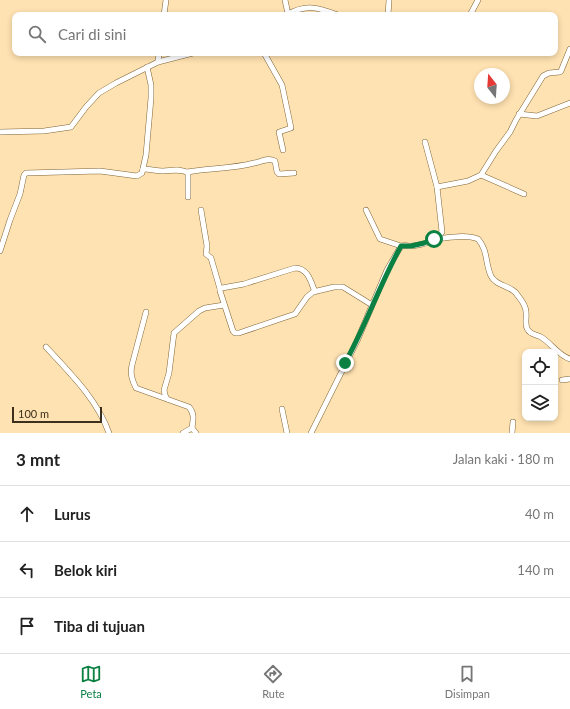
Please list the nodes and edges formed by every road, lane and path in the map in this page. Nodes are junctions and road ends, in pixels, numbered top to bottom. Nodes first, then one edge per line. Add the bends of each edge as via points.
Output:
1 (166, 0) edge
2 (284, 0) edge
3 (389, 0) edge
4 (478, 0) edge
5 (164, 12) edge
6 (287, 12) edge
7 (292, 12) edge
8 (330, 12) edge
9 (388, 12) edge
10 (472, 12) edge
11 (570, 48) edge
12 (159, 56) edge
13 (181, 56) edge
14 (266, 56) edge
15 (158, 62) junction
16 (147, 67) junction
17 (570, 103) edge
18 (519, 114) junction
19 (0, 132) edge
20 (425, 142) dead end
21 (283, 150) dead end
22 (143, 169) junction
23 (187, 172) junction
24 (294, 173) dead end
25 (481, 176) junction
26 (437, 187) junction
27 (524, 194) dead end
28 (188, 197) dead end
29 (201, 210) dead end
30 (366, 210) dead end
31 (434, 239) junction
32 (401, 246) junction
33 (0, 251) edge
34 (220, 289) junction
35 (315, 292) junction
36 (224, 305) junction
37 (372, 305) junction
38 (146, 312) dead end
39 (46, 347) dead end
40 (570, 359) edge
41 (570, 379) edge
42 (562, 380) dead end
43 (167, 399) junction
44 (282, 409) dead end
45 (513, 422) dead end
46 (192, 428) junction
47 (109, 433) edge
48 (183, 433) edge
49 (196, 433) edge
50 (288, 433) edge
51 (311, 433) edge
52 (512, 433) edge

1 - 5 street
2 - 6 street
3 - 9 street
4 - 10 street
7 - 8 street via 313,7
11 - 18 street via 561,71 543,76
12 - 15 street
13 - 15 street
14 - 21 street via 282,85 291,128 279,132
15 - 16 street
16 - 19 street via 99,93 71,127 44,131
16 - 22 street via 151,98
17 - 18 street via 537,116
18 - 25 street
20 - 26 street
22 - 23 street
22 - 33 street via 137,176 100,171 26,173
23 - 24 street via 236,167 269,160 275,161 279,174
23 - 28 street
25 - 26 street
25 - 27 street
26 - 31 street via 442,232
29 - 34 street via 206,254 211,258
30 - 32 street via 380,239
31 - 32 street
31 - 40 street via 478,239 484,248 489,271 495,281 510,287 523,302 528,331 542,337
32 - 37 street
34 - 35 street via 292,268 300,268 308,276
34 - 36 street
35 - 36 street via 307,297 295,314 239,333 233,331
35 - 37 street via 339,286
36 - 43 street via 199,311 174,333 164,390
37 - 51 street
38 - 43 street via 130,373 136,388
39 - 47 street via 77,380
41 - 42 street
43 - 46 street via 189,407 193,416
44 - 50 street
45 - 52 street
46 - 48 street
46 - 49 street

